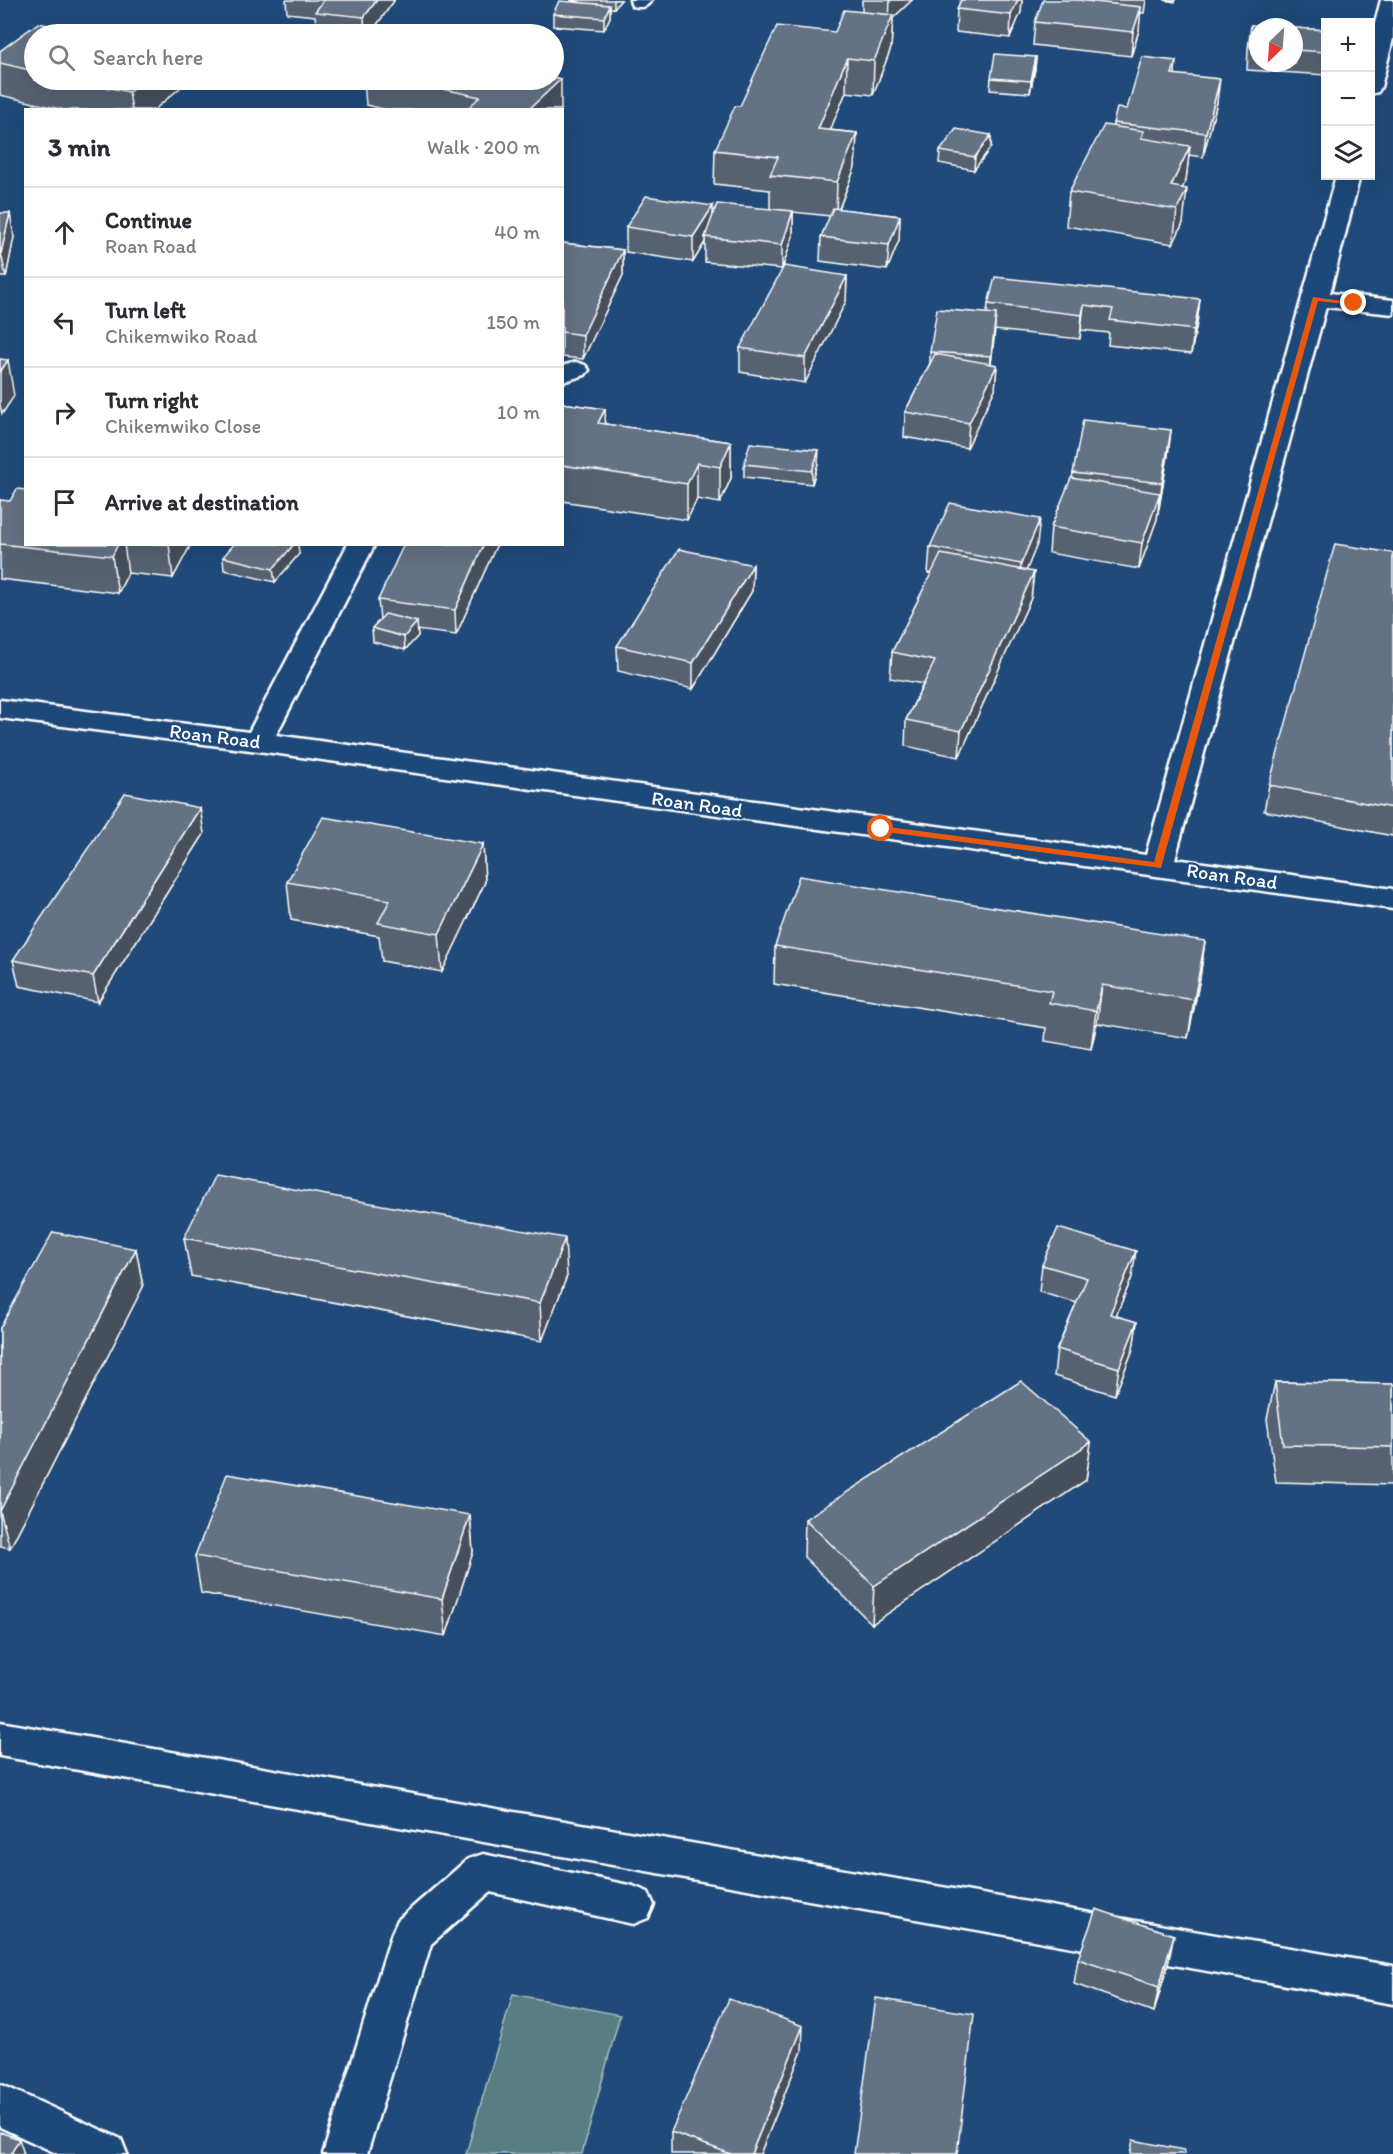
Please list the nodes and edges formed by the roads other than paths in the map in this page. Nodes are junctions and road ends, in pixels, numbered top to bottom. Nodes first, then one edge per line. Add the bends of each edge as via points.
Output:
1 (1392, 0) edge
2 (1375, 72) edge
3 (1346, 180) edge
4 (1316, 299) junction
5 (1393, 307) edge
6 (361, 546) edge
7 (0, 709) edge
8 (258, 742) junction
9 (1158, 866) junction
10 (1393, 899) edge
11 (0, 1739) edge
12 (633, 1905) dead end
13 (1393, 1985) edge
14 (0, 2105) edge
15 (105, 2154) edge
16 (345, 2154) edge

1 - 2 street
3 - 4 street
4 - 5 street
4 - 9 street
6 - 8 street
7 - 8 street, Roan Road
8 - 9 street, Roan Road
9 - 10 street, Roan Road
11 - 13 street
12 - 16 street via 483,1872 413,1933
14 - 15 street

